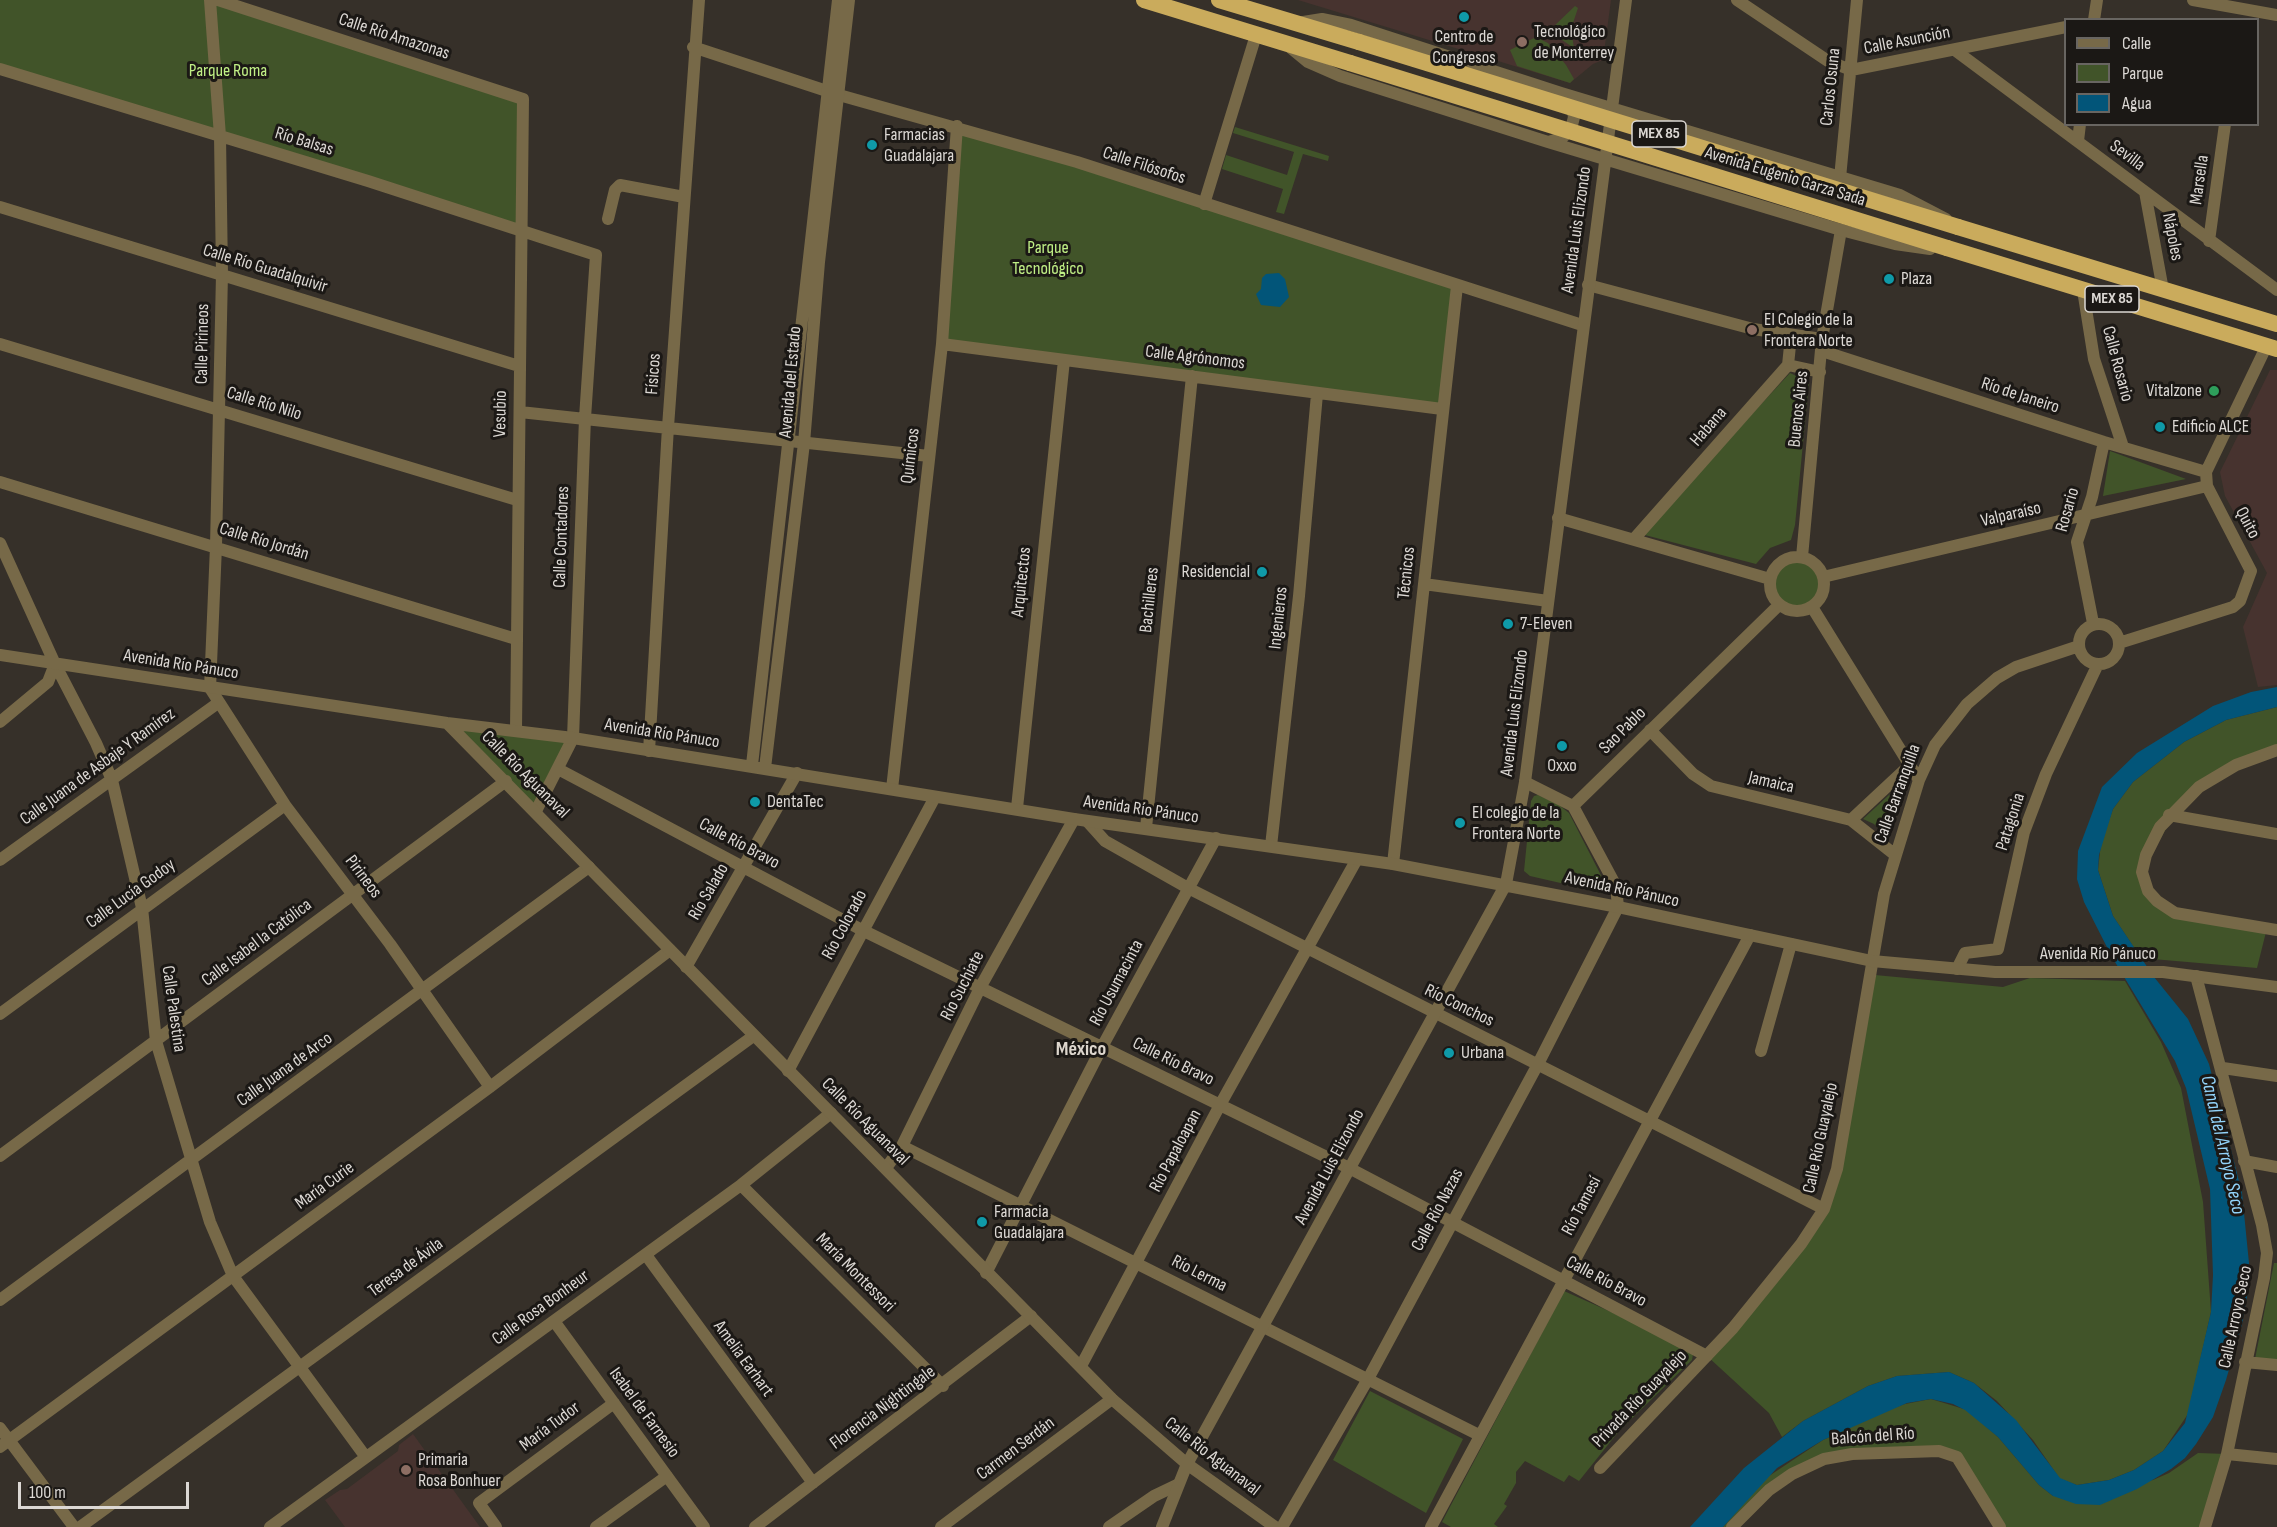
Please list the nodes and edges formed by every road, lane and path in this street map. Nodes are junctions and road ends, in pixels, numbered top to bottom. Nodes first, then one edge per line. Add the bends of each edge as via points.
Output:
1 (210, 0) edge
2 (218, 0) edge
3 (699, 0) edge
4 (838, 0) edge
5 (849, 0) edge
6 (1144, 0) edge
7 (1219, 0) edge
8 (1626, 0) edge
9 (1737, 0) edge
10 (1857, 0) edge
11 (2097, 0) edge
12 (2193, 0) edge
13 (2241, 10) edge
14 (2277, 15) edge
15 (2094, 18) edge
16 (1295, 23) junction
17 (2064, 27) edge
18 (1256, 35) junction
19 (1287, 44) junction
20 (693, 46) junction
21 (1956, 51) junction
22 (0, 69) edge
23 (1851, 70) junction
24 (833, 93) junction
25 (1561, 93) junction
26 (524, 99) joint
27 (1613, 108) junction
28 (957, 126) junction
29 (2080, 126) edge
30 (2225, 126) edge
31 (1679, 127) junction
32 (220, 136) junction
33 (2078, 141) junction
34 (1548, 142) junction
35 (1605, 159) junction
36 (1840, 178) junction
37 (1667, 179) junction
38 (2145, 192) junction
39 (684, 197) junction
40 (1204, 204) junction
41 (0, 207) edge
42 (608, 219) dead end
43 (1960, 228) junction
44 (520, 230) junction
45 (1841, 230) junction
46 (2210, 241) junction
47 (1948, 248) junction
48 (596, 255) joint
49 (222, 274) junction
50 (1588, 285) junction
51 (1458, 286) junction
52 (2083, 290) junction
53 (2163, 290) junction
54 (2277, 290) edge
55 (1582, 324) junction
56 (2277, 324) edge
57 (1791, 336) junction
58 (0, 344) edge
59 (942, 345) junction
60 (1822, 345) junction
61 (2272, 347) edge
62 (1064, 360) junction
63 (1788, 365) junction
64 (519, 366) junction
65 (1820, 372) junction
66 (1192, 376) junction
67 (1317, 394) junction
68 (1442, 409) junction
69 (220, 410) junction
70 (520, 412) junction
71 (585, 418) junction
72 (668, 427) junction
73 (789, 442) junction
74 (2104, 442) junction
75 (804, 443) junction
76 (2123, 447) junction
77 (929, 456) junction
78 (2206, 472) junction
79 (0, 482) edge
80 (2207, 486) junction
81 (517, 500) junction
82 (2083, 517) junction
83 (1558, 518) junction
84 (1634, 539) junction
85 (0, 543) edge
86 (216, 546) junction
87 (1802, 557) junction
88 (1823, 577) junction
89 (1770, 579) junction
90 (1424, 584) junction
91 (1548, 601) junction
92 (1779, 605) junction
93 (1812, 607) junction
94 (2093, 623) junction
95 (516, 639) junction
96 (2119, 643) junction
97 (2079, 646) junction
98 (0, 655) edge
99 (55, 664) junction
100 (2098, 664) junction
101 (210, 688) junction
102 (218, 703) junction
103 (0, 722) edge
104 (447, 723) junction
105 (516, 730) junction
106 (1650, 730) junction
107 (573, 738) junction
108 (2277, 750) edge
109 (649, 752) junction
110 (1910, 765) junction
111 (758, 766) junction
112 (558, 769) junction
113 (797, 773) junction
114 (112, 780) junction
115 (1918, 780) junction
116 (506, 781) junction
117 (1525, 782) junction
118 (892, 789) junction
119 (935, 797) junction
120 (285, 805) junction
121 (1573, 806) junction
122 (1017, 808) junction
123 (536, 811) junction
124 (2169, 815) junction
125 (1074, 819) junction
126 (1851, 820) junction
127 (1088, 821) junction
128 (1146, 828) junction
129 (2277, 834) edge
130 (1216, 838) junction
131 (1271, 846) junction
132 (1894, 854) junction
133 (1357, 859) junction
134 (0, 860) edge
135 (1393, 864) junction
136 (589, 867) junction
137 (744, 868) junction
138 (1506, 884) junction
139 (1188, 888) junction
140 (354, 894) junction
141 (1618, 907) junction
142 (142, 908) junction
143 (862, 930) junction
144 (2277, 930) edge
145 (1750, 935) junction
146 (1791, 944) junction
147 (670, 950) junction
148 (1307, 950) junction
149 (1872, 961) junction
150 (686, 967) junction
151 (1957, 969) junction
152 (2196, 975) junction
153 (981, 986) junction
154 (2277, 987) edge
155 (423, 992) junction
156 (0, 1014) edge
157 (1434, 1014) junction
158 (752, 1036) junction
159 (156, 1041) junction
160 (1102, 1047) junction
161 (1761, 1051) dead end
162 (1538, 1064) junction
163 (2223, 1068) junction
164 (788, 1071) junction
165 (2277, 1076) edge
166 (490, 1087) junction
167 (1220, 1106) junction
168 (831, 1113) junction
169 (1649, 1119) junction
170 (902, 1146) junction
171 (0, 1156) edge
172 (192, 1160) junction
173 (2244, 1161) junction
174 (2277, 1167) edge
175 (886, 1168) junction
176 (1349, 1168) junction
177 (741, 1185) junction
178 (1019, 1207) junction
179 (1824, 1209) junction
180 (1451, 1222) junction
181 (2272, 1254) edge
182 (646, 1255) junction
183 (1137, 1262) junction
184 (986, 1273) junction
185 (233, 1276) junction
186 (1563, 1280) junction
187 (0, 1300) edge
188 (1031, 1316) junction
189 (554, 1321) junction
190 (1263, 1327) junction
191 (1707, 1356) junction
192 (2245, 1362) junction
193 (2277, 1365) edge
194 (1081, 1366) junction
195 (300, 1367) junction
196 (1368, 1379) junction
197 (943, 1386) junction
198 (1112, 1399) junction
199 (614, 1402) junction
200 (0, 1428) edge
201 (1479, 1435) junction
202 (5, 1444) edge
203 (2227, 1454) junction
204 (365, 1456) junction
205 (2277, 1459) edge
206 (1187, 1464) junction
207 (1600, 1468) dead end
208 (667, 1476) junction
209 (813, 1483) junction
210 (1177, 1485) junction
211 (74, 1527) edge
212 (80, 1527) edge
213 (270, 1527) edge
214 (496, 1527) edge
215 (596, 1527) edge
216 (704, 1527) edge
217 (755, 1527) edge
218 (941, 1527) edge
219 (1109, 1527) edge
220 (1162, 1527) edge
221 (1275, 1527) edge
222 (1282, 1527) edge
223 (1431, 1527) edge
224 (1732, 1527) edge
225 (2000, 1527) edge
226 (2205, 1527) edge

1 - 32 street, Calle Pirineos
2 - 26 street, Calle Río Amazonas
3 - 20 street, Físicos
4 - 24 street, Avenida del Estado
5 - 24 street, Avenida del Estado
6 - 18 highway, Avenida Eugenio Garza Sada / MEX 85
7 - 16 highway, Avenida Eugenio Garza Sada
8 - 27 street, Avenida Luis Elizondo
9 - 23 street, Calle Asunción via 1828,61
10 - 23 street, Carlos Osuna
11 - 15 street
12 - 13 street
13 - 14 street
16 - 25 street via 1322,19 1342,23
16 - 43 highway, Avenida Eugenio Garza Sada / MEX 85, bridge
17 - 21 street, Calle Asunción
18 - 19 highway, Avenida Eugenio Garza Sada / MEX 85
18 - 40 street
19 - 34 street via 1308,62 1340,76
19 - 47 highway, Avenida Eugenio Garza Sada / MEX 85, bridge
20 - 24 street, Calle Filósofos
20 - 39 street, Físicos
21 - 23 street, Calle Asunción
21 - 33 street, Sevilla
22 - 32 street, Río Balsas
23 - 36 street, Carlos Osuna
24 - 28 street, Calle Filósofos
24 - 73 street, Avenida del Estado
24 - 75 street, Avenida del Estado
25 - 27 street
25 - 34 street via 1573,106 1573,123 1562,138
26 - 44 street, Vesubio
27 - 31 street
27 - 35 street, Avenida Luis Elizondo
28 - 40 street, Calle Filósofos
28 - 59 street, Químicos
29 - 33 street
30 - 46 street, Marsella
31 - 36 street
31 - 37 street via 1660,132 1652,143 1653,163
32 - 44 street, Río Balsas
32 - 49 street, Calle Pirineos
33 - 38 street, Sevilla
34 - 35 street
35 - 37 street
35 - 50 street, Avenida Luis Elizondo
36 - 43 street via 1916,201
37 - 45 street
38 - 46 street, Sevilla
38 - 53 street, Nápoles
39 - 42 street via 620,185 615,190
39 - 72 street, Físicos
40 - 51 street, Calle Filósofos
41 - 49 street, Calle Río Guadalquivir
43 - 53 highway, Avenida Eugenio Garza Sada / MEX 85
44 - 48 street, Río Balsas
44 - 64 street, Vesubio
45 - 47 street via 1895,243
45 - 60 street, Buenos Aires
46 - 54 street, Sevilla
47 - 52 highway, Avenida Eugenio Garza Sada / MEX 85
48 - 71 street, Calle Contadores
49 - 64 street, Calle Río Guadalquivir
49 - 69 street, Calle Pirineos
50 - 55 street, Avenida Luis Elizondo
50 - 57 street, Río de Janeiro
51 - 55 street, Calle Filósofos
51 - 68 street, Técnicos
52 - 61 highway, Avenida Eugenio Garza Sada / MEX 85
52 - 76 street, Calle Rosario via 2094,359
53 - 56 highway, Avenida Eugenio Garza Sada / MEX 85
55 - 83 street, Avenida Luis Elizondo
57 - 60 street, Río de Janeiro
57 - 63 street
58 - 69 street, Calle Río Nilo
59 - 62 street, Calle Agrónomos
59 - 77 street, Químicos
60 - 65 street, Buenos Aires
60 - 74 street, Río de Janeiro
61 - 78 street, Quito
62 - 66 street, Calle Agrónomos
62 - 122 street, Arquitectos
63 - 65 street
63 - 84 street, Habana
64 - 70 street, Vesubio
65 - 87 street, Buenos Aires
66 - 67 street, Calle Agrónomos
66 - 128 street, Bachilleres
67 - 68 street, Calle Agrónomos
67 - 131 street, Ingenieros
68 - 90 street, Técnicos
69 - 81 street, Calle Río Nilo
69 - 86 street, Calle Pirineos
70 - 71 street
70 - 81 street, Vesubio
71 - 72 street
71 - 107 street, Calle Contadores
72 - 73 street
72 - 109 street, Físicos
73 - 75 street
73 - 111 street, Avenida del Estado
74 - 76 street, Río de Janeiro
74 - 82 street, Rosario via 2092,497
75 - 77 street
75 - 111 street, Avenida del Estado
76 - 78 street, Río de Janeiro
77 - 118 street, Químicos
78 - 80 street, Quito
79 - 86 street, Calle Río Jordán
80 - 82 street, Valparaíso
80 - 96 street, Quito via 2251,571 2240,601 2233,607
81 - 95 street, Vesubio
82 - 88 street, Valparaíso
82 - 94 street, Rosario via 2077,548
83 - 84 street
83 - 91 street, Avenida Luis Elizondo
84 - 89 street
85 - 99 street, Calle Palestina
86 - 95 street, Calle Río Jordán
86 - 101 street, Calle Pirineos
87 - 88 street via 1812,561
87 - 89 street via 1782,562
88 - 93 street via 1824,588
89 - 92 street
90 - 91 street
90 - 135 street, Técnicos
91 - 117 street, Avenida Luis Elizondo
92 - 93 street via 1801,611
92 - 106 street, Sao Pablo
93 - 110 street
94 - 96 street via 2108,625
94 - 97 street via 2080,637
95 - 105 street, Vesubio
96 - 100 street via 2117,654 2109,662
97 - 100 street via 2089,662
97 - 115 street, Calle Barranquilla via 2016,667 1997,678 1945,730
98 - 99 street, Avenida Río Pánuco
99 - 101 street, Avenida Río Pánuco
99 - 103 street via 48,682
99 - 114 street, Calle Palestina
100 - 151 street, Patagonia via 2046,774 2025,832 1998,949 1965,953
101 - 102 street, Pirineos
101 - 104 street, Avenida Río Pánuco
102 - 114 street, Calle Juana de Asbaje Y Ramírez
102 - 120 street, Pirineos
104 - 105 street, Avenida Río Pánuco
104 - 116 street, Calle Río Aguanaval
105 - 107 street, Avenida Río Pánuco
106 - 121 street, Sao Pablo
106 - 126 street, Jamaica via 1693,774 1712,786
107 - 109 street, Avenida Río Pánuco
107 - 112 street, Calle Contadores
108 - 124 street via 2227,769 2199,787
109 - 111 street, Avenida Río Pánuco
110 - 115 street
110 - 126 street
111 - 113 street, Avenida Río Pánuco
112 - 123 street, Calle Contadores
112 - 137 street, Calle Río Bravo
113 - 118 street, Avenida Río Pánuco
113 - 137 street, Río Salado
114 - 134 street, Calle Juana de Asbaje Y Ramírez
114 - 142 street, Calle Palestina
115 - 132 street, Calle Barranquilla
116 - 123 street, Calle Río Aguanaval
116 - 140 street, Calle Isabel la Católica
117 - 121 street
117 - 138 street, Avenida Luis Elizondo
118 - 119 street, Avenida Río Pánuco
119 - 122 street, Avenida Río Pánuco
119 - 143 street, Río Colorado
120 - 140 street, Pirineos
120 - 142 street, Calle Lucía Godoy
121 - 141 street via 1616,886
122 - 125 street, Avenida Río Pánuco
123 - 136 street, Calle Río Aguanaval
124 - 129 street
124 - 144 street via 2152,839 2142,872 2148,891 2166,908 2183,915
125 - 127 street, Avenida Río Pánuco
125 - 153 street, Río Suchiate
126 - 132 street, Jamaica
127 - 128 street, Avenida Río Pánuco
127 - 139 street, Río Conchos via 1105,841
128 - 130 street, Avenida Río Pánuco
130 - 131 street, Avenida Río Pánuco
130 - 139 street, Río Usumacinta
131 - 133 street, Avenida Río Pánuco
132 - 149 street, Calle Barranquilla
133 - 135 street, Avenida Río Pánuco
133 - 148 street, Río Papaloapan
135 - 138 street, Avenida Río Pánuco
136 - 147 street, Calle Río Aguanaval
136 - 155 street, Calle Juana de Arco
137 - 143 street, Calle Río Bravo
137 - 150 street, Río Salado
138 - 141 street, Avenida Río Pánuco
138 - 157 street, Avenida Luis Elizondo
139 - 148 street, Río Conchos
139 - 160 street, Río Usumacinta
140 - 155 street, Pirineos
140 - 159 street, Calle Isabel la Católica
141 - 145 street, Avenida Río Pánuco
141 - 162 street, Calle Río Nazas
142 - 156 street, Calle Lucía Godoy
142 - 159 street, Calle Palestina
143 - 153 street, Calle Río Bravo
143 - 164 street, Río Colorado
145 - 146 street, Avenida Río Pánuco
145 - 169 street, Río Tamesí
146 - 149 street, Avenida Río Pánuco
146 - 161 street
147 - 150 street, Calle Río Aguanaval
147 - 166 street, María Curie
148 - 157 street, Río Conchos
148 - 167 street, Río Papaloapan
149 - 151 street, Avenida Río Pánuco
149 - 179 street, Calle Río Guayalejo via 1837,1169
150 - 158 street, Calle Río Aguanaval
151 - 152 street, Avenida Río Pánuco
152 - 154 street, Avenida Río Pánuco
152 - 163 street, Calle Arroyo Seco
153 - 160 street, Calle Río Bravo
153 - 170 street, Río Suchiate
155 - 166 street, Pirineos
155 - 172 street, Calle Juana de Arco
157 - 162 street, Río Conchos
157 - 176 street, Avenida Luis Elizondo
158 - 164 street, Calle Río Aguanaval
158 - 195 street, Teresa de Ávila
159 - 171 street, Calle Isabel la Católica
159 - 172 street, Calle Palestina
160 - 167 street, Calle Río Bravo
160 - 178 street, Río Usumacinta
162 - 169 street, Río Conchos
162 - 180 street, Calle Río Nazas
163 - 165 street
163 - 173 street, Calle Arroyo Seco
164 - 168 street, Calle Río Aguanaval
166 - 185 street, María Curie
167 - 176 street, Calle Río Bravo
167 - 183 street, Río Papaloapan
168 - 175 street, Calle Río Aguanaval
168 - 177 street, Calle Rosa Bonheur
169 - 179 street, Río Conchos
169 - 186 street, Río Tamesí
170 - 175 street, Río Suchiate
170 - 178 street, Río Lerma
172 - 185 street, Calle Palestina via 210,1222
172 - 187 street, Calle Juana de Arco
173 - 174 street
173 - 181 street, Calle Arroyo Seco
175 - 184 street, Calle Río Aguanaval
176 - 180 street, Calle Río Bravo
176 - 190 street, Avenida Luis Elizondo
177 - 182 street, Calle Rosa Bonheur
177 - 197 street, María Montessori
178 - 183 street, Río Lerma
178 - 184 street, Río Usumacinta
179 - 191 street, Calle Río Guayalejo via 1780,1272
180 - 186 street, Calle Río Bravo
180 - 196 street, Calle Río Nazas
181 - 192 street, Calle Arroyo Seco
182 - 189 street, Calle Rosa Bonheur
182 - 209 street, Amelia Earhart
183 - 190 street, Río Lerma
183 - 194 street, Río Papaloapan
184 - 188 street, Calle Río Aguanaval
185 - 195 street, Calle Palestina
185 - 202 street, María Curie
186 - 191 street, Calle Río Bravo
186 - 201 street, Río Tamesí
188 - 194 street, Calle Río Aguanaval
188 - 197 street, Florencia Nightingale
189 - 199 street, Isabel de Farnesio
189 - 204 street, Calle Rosa Bonheur
190 - 196 street, Río Lerma
190 - 206 street, Avenida Luis Elizondo
191 - 207 street, Privada Río Guayalejo
192 - 193 street
192 - 203 street, Calle Arroyo Seco
194 - 198 street, Calle Río Aguanaval
195 - 204 street, Calle Palestina
195 - 212 street, Teresa de Ávila
196 - 201 street, Río Lerma
196 - 222 street, Calle Río Nazas
197 - 209 street, Florencia Nightingale
198 - 206 street, Calle Río Aguanaval
198 - 218 street, Carmen Serdán
199 - 208 street, Isabel de Farnesio
199 - 214 street, María Tudor via 479,1503
200 - 202 street
201 - 223 street, Río Tamesí
202 - 211 street
203 - 205 street
203 - 226 street, Calle Arroyo Seco
204 - 213 street, Calle Rosa Bonheur
206 - 210 street, Avenida Luis Elizondo
206 - 221 street, Calle Río Aguanaval
208 - 215 street
208 - 216 street, Isabel de Farnesio
209 - 217 street, Florencia Nightingale
210 - 219 street
210 - 220 street, Avenida Luis Elizondo
224 - 225 street, Balcón del Río via 1792,1473 1824,1459 1852,1454 1939,1451 1958,1457

